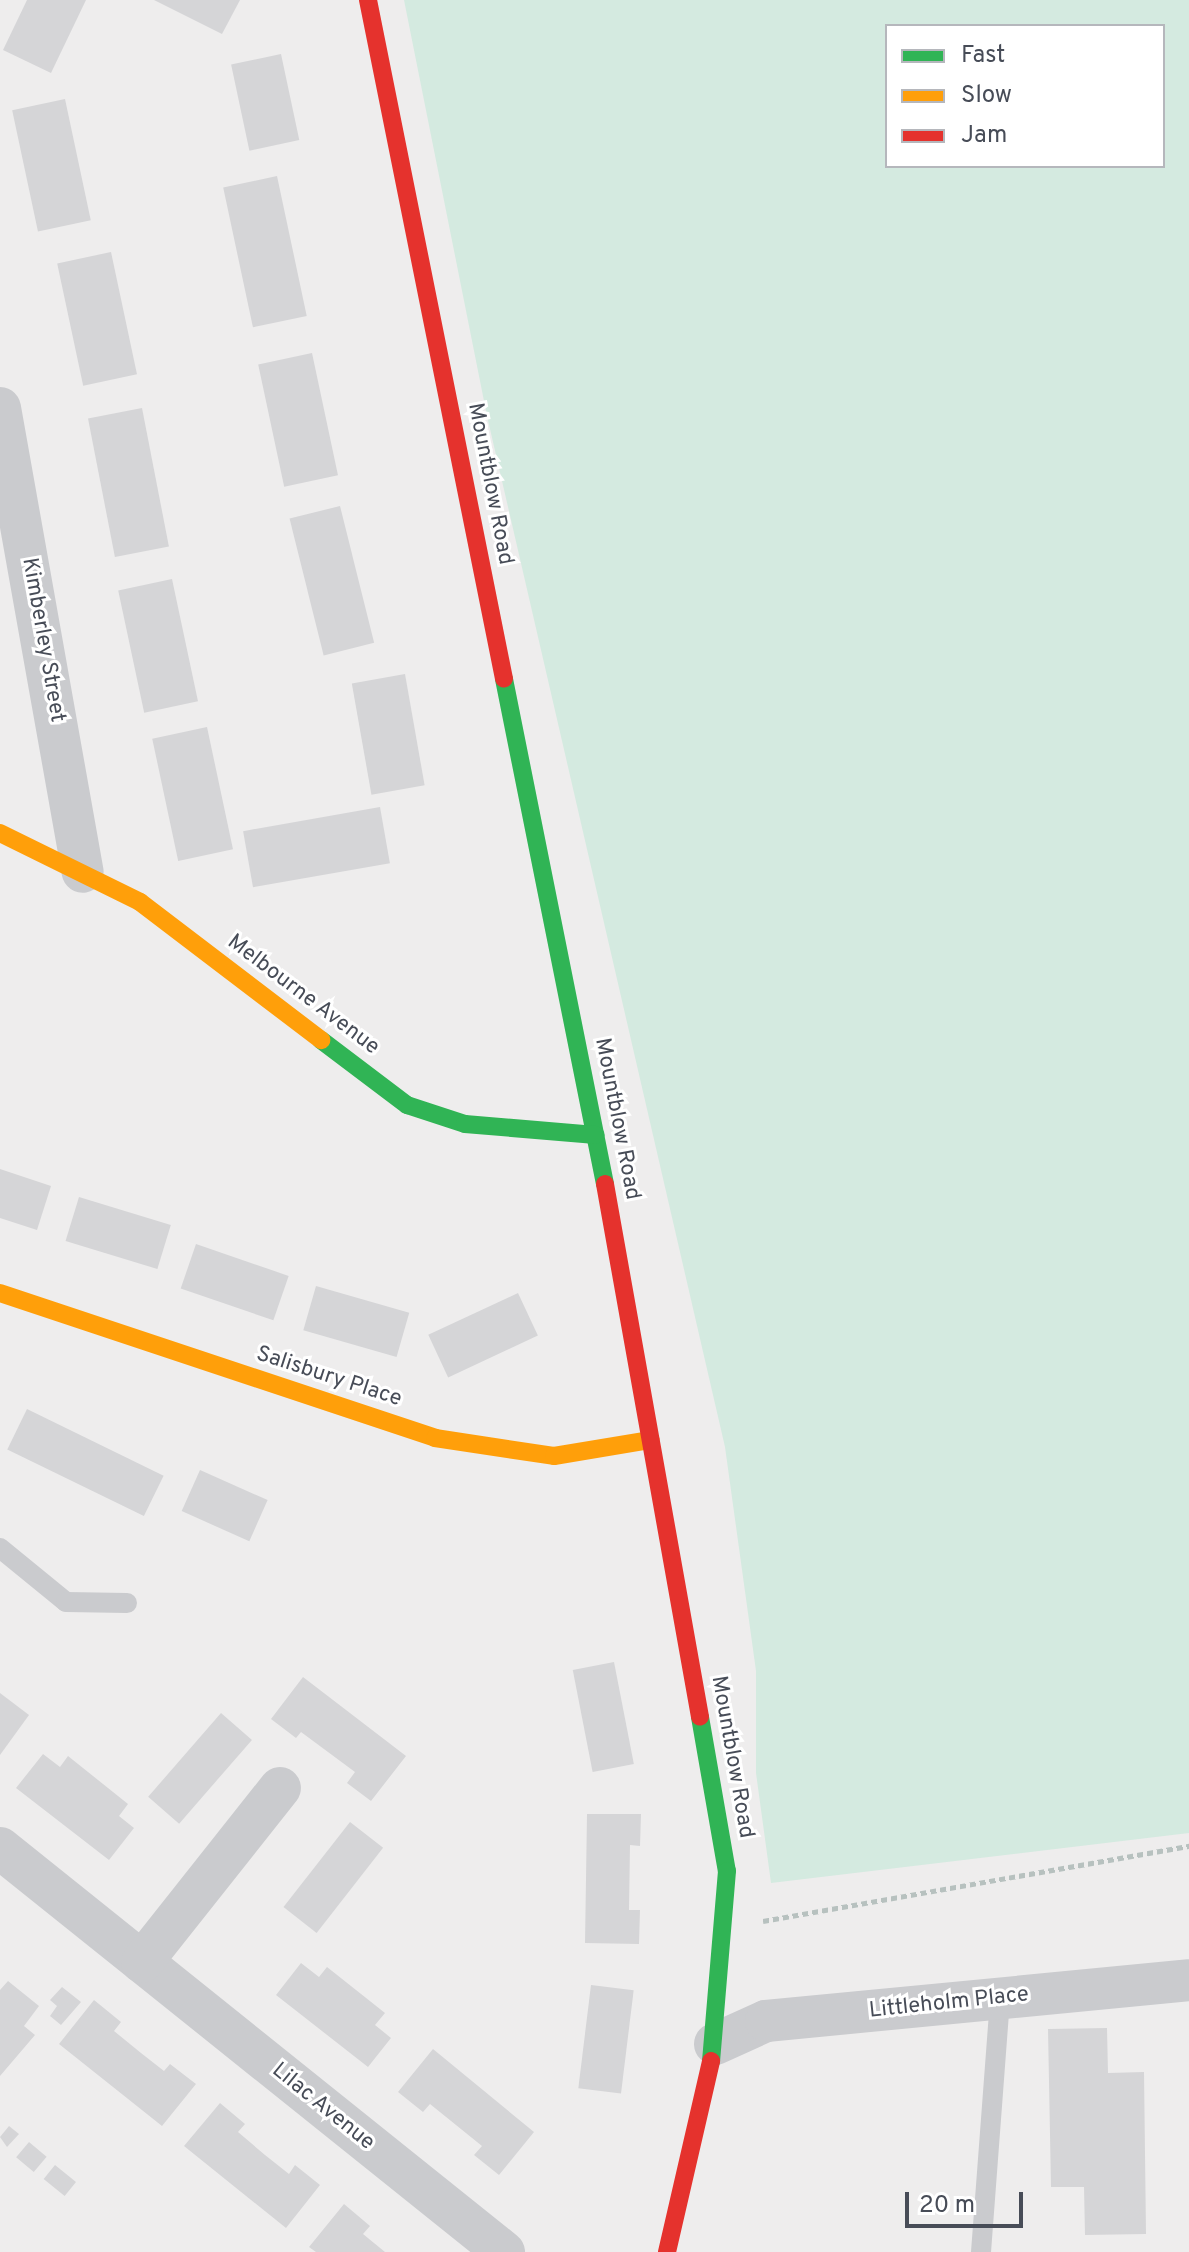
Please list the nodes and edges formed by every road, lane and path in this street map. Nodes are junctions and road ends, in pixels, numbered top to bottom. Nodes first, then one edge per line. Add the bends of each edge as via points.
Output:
1 (368, 0) edge
2 (0, 408) edge
3 (0, 833) edge
4 (83, 872) junction
5 (596, 1135) junction
6 (0, 1293) edge
7 (651, 1440) junction
8 (0, 1548) edge
9 (127, 1603) dead end
10 (280, 1788) dead end
11 (1189, 1846) edge
12 (5, 1861) edge
13 (723, 1928) junction
14 (142, 1962) junction
15 (1189, 1980) edge
16 (1000, 1998) junction
17 (715, 2044) junction
18 (504, 2252) edge
19 (667, 2252) edge
20 (981, 2252) edge

1 - 5 street, Mountblow Road
2 - 4 street, Kimberley Street
3 - 4 street, Melbourne Avenue
4 - 5 street, Melbourne Avenue via 140,902 407,1105 465,1124
5 - 7 street, Mountblow Road
6 - 7 street, Salisbury Place via 435,1438 554,1456
7 - 13 street, Mountblow Road via 727,1871
8 - 9 lane via 66,1602
10 - 14 street
11 - 13 path via 988,1877
12 - 14 street, Lilac Avenue
13 - 17 street, Mountblow Road
14 - 18 street, Lilac Avenue
15 - 16 street, Littleholm Place
16 - 17 street, Littleholm Place via 766,2021
16 - 20 lane
17 - 19 street, Mountblow Road

